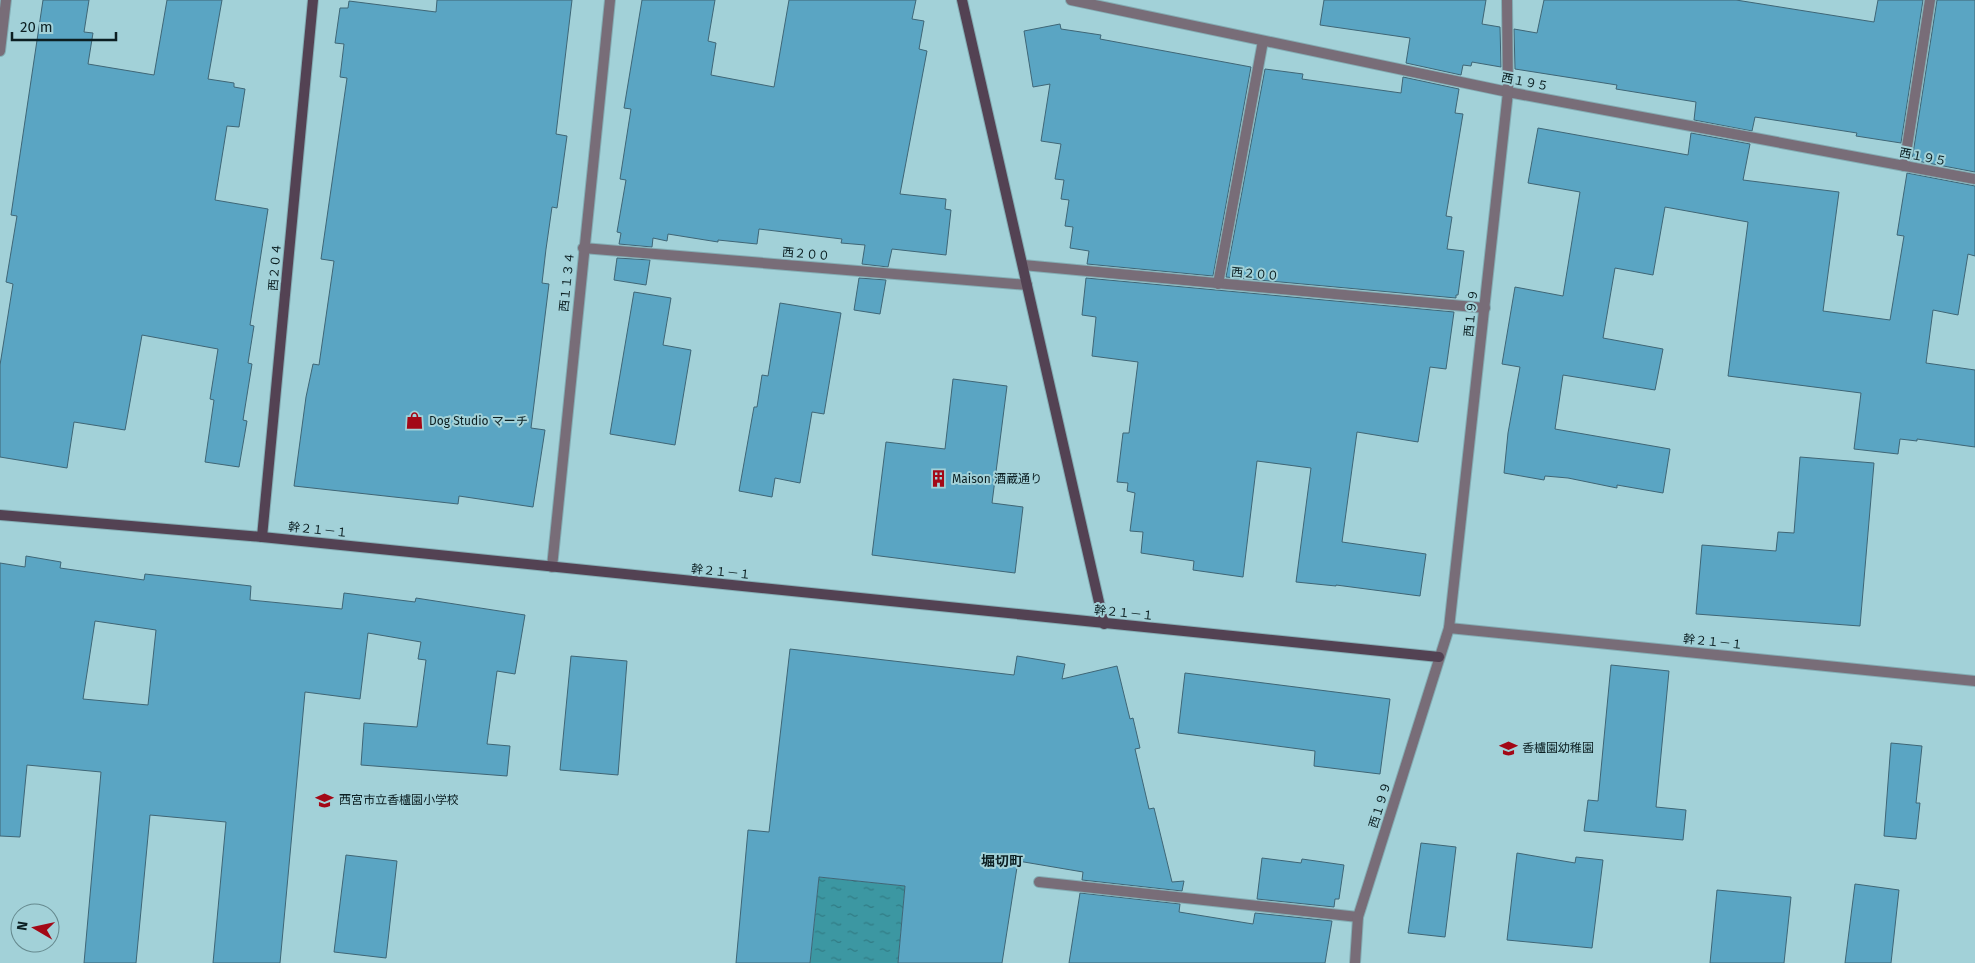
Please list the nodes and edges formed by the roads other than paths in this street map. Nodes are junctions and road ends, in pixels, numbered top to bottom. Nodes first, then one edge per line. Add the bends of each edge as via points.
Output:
1 (6, 0) edge
2 (313, 0) edge
3 (610, 0) edge
4 (962, 0) edge
5 (1072, 0) edge
6 (1507, 0) edge
7 (1930, 0) edge
8 (1263, 41) junction
9 (0, 51) edge
10 (1508, 92) junction
11 (1904, 166) junction
12 (1975, 180) edge
13 (584, 248) junction
14 (1023, 265) junction
15 (1218, 284) junction
16 (1027, 285) junction
17 (1484, 308) junction
18 (0, 515) edge
19 (262, 537) junction
20 (552, 567) junction
21 (1104, 624) junction
22 (1449, 628) junction
23 (1439, 657) junction
24 (1975, 681) edge
25 (1039, 882) dead end
26 (1358, 917) junction
27 (1355, 963) edge

1 - 9 street
2 - 19 street, 西２０４
3 - 13 street, 西１１３４
4 - 14 street
5 - 8 street, 西１９５
6 - 10 street, 西１９９
7 - 11 street
8 - 10 street, 西１９５
8 - 15 street
10 - 11 street, 西１９５
10 - 17 street, 西１９９
11 - 12 street, 西１９５
13 - 16 street, 西２００
13 - 20 street, 西１１３４
14 - 15 street, 西２００
14 - 16 street
15 - 17 street, 西２００
16 - 21 street
17 - 22 street, 西１９９
18 - 19 street, 幹２１－１
19 - 20 street, 幹２１－１
20 - 21 street, 幹２１－１
21 - 23 street, 幹２１－１
22 - 23 street, 西１９９
22 - 24 street, 幹２１－１
23 - 26 street, 西１９９
25 - 26 street
26 - 27 street, 西１９９

